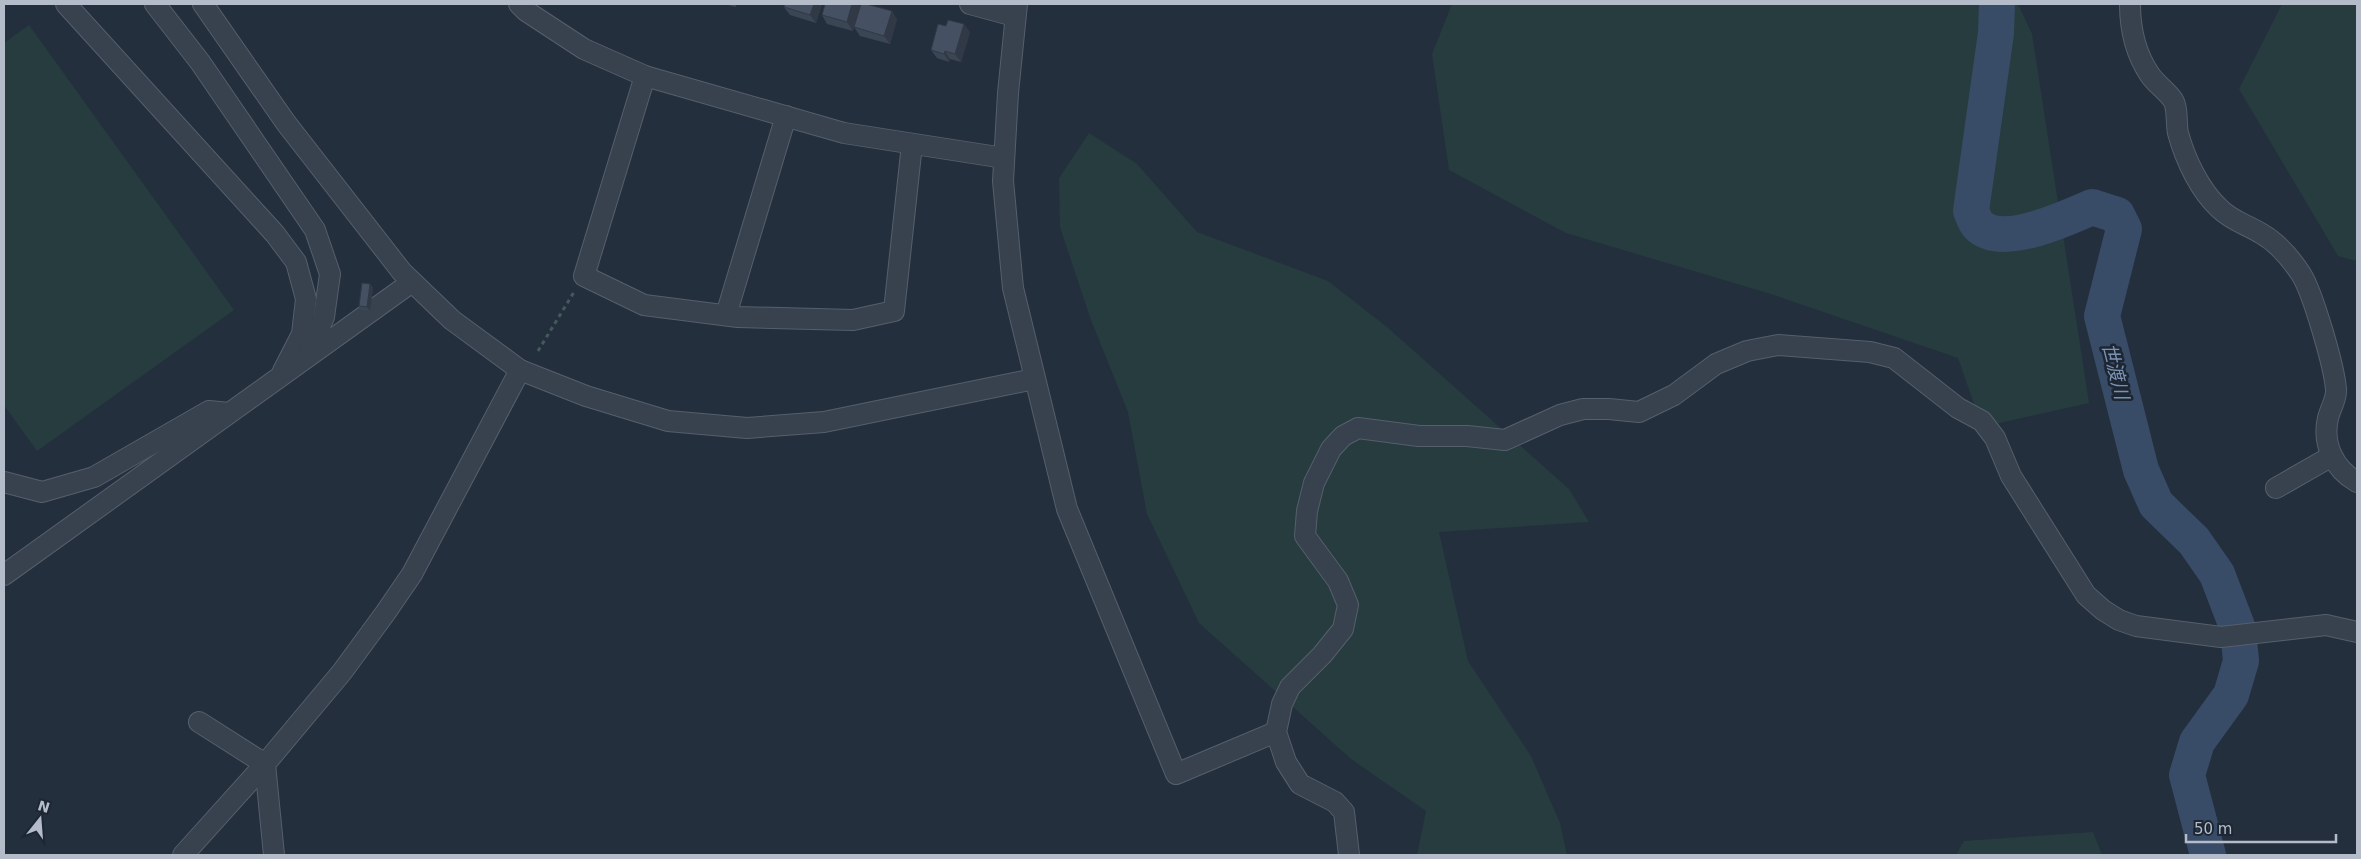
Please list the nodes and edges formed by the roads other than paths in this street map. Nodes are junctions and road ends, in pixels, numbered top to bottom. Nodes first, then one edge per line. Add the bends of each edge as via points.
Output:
1 (66, 4) edge
2 (155, 4) edge
3 (203, 4) edge
4 (519, 4) edge
5 (970, 4) edge
6 (2130, 4) edge
7 (1016, 10) edge
8 (645, 76) junction
9 (786, 116) junction
10 (912, 144) junction
11 (1004, 158) junction
12 (412, 282) junction
13 (726, 315) junction
14 (306, 357) junction
15 (520, 370) junction
16 (281, 375) junction
17 (1034, 379) junction
18 (229, 413) junction
19 (2332, 456) junction
20 (4, 482) edge
21 (2357, 482) edge
22 (2276, 488) dead end
23 (4, 574) edge
24 (2357, 632) edge
25 (199, 722) dead end
26 (1276, 732) junction
27 (265, 764) junction
28 (183, 855) edge
29 (274, 855) edge
30 (1349, 855) edge

1 - 16 street via 275,234 296,262 306,299 302,334
2 - 14 street via 200,62 314,230 330,274 324,318
3 - 12 street via 286,123
4 - 8 street via 584,49
5 - 7 street
6 - 19 street via 2136,50 2150,76 2174,101 2178,132 2204,189 2219,208 2240,224 2262,234 2285,253 2302,276 2333,370 2336,392 2326,442
7 - 11 street
8 - 9 street
8 - 13 street via 584,276 644,305
9 - 10 street via 844,133
9 - 13 street
10 - 11 street
10 - 13 street via 894,311 854,320
11 - 17 street via 1003,181 1013,288
12 - 14 street
12 - 15 street via 452,320
14 - 16 street
15 - 17 street via 586,396 668,421 747,428 824,422
15 - 27 street via 412,574 342,672
16 - 18 street
17 - 26 street via 1068,509 1176,774
18 - 20 street via 209,411 94,477 42,492
18 - 23 street
19 - 21 street
19 - 22 street
24 - 26 street via 2326,626 2221,637 2136,626 2119,620 2086,595 2011,476 1995,438 1982,422 1958,408 1894,358 1870,352 1778,345 1747,351 1716,364 1674,395 1639,412 1583,409 1560,415 1505,440 1418,436 1358,428 1343,436 1331,448 1314,483 1305,536 1338,581 1348,605 1343,629 1290,687 1282,704
25 - 27 street
26 - 30 street via 1286,762 1300,784 1335,802 1344,812
27 - 28 street
27 - 29 street

